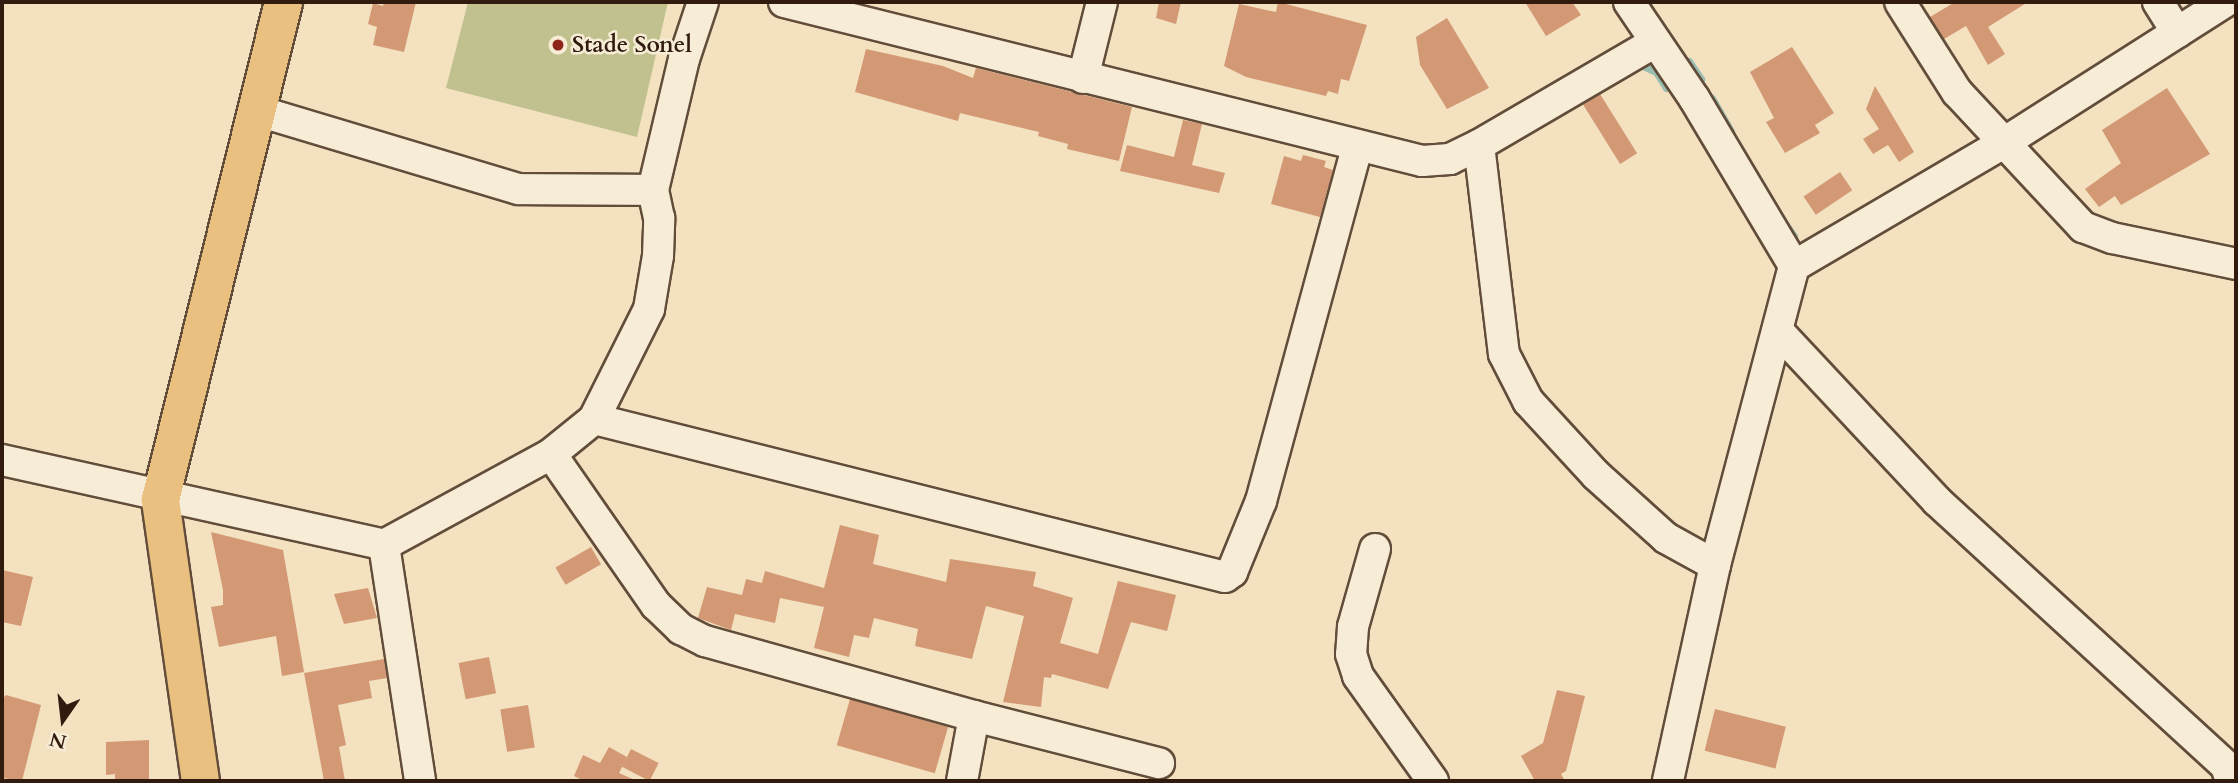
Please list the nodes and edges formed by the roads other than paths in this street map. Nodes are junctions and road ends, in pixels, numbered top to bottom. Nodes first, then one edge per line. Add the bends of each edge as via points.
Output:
1 (283, 2) edge
2 (703, 2) edge
3 (784, 2) edge
4 (1102, 2) edge
5 (1629, 2) edge
6 (1900, 2) edge
7 (2158, 2) edge
8 (2225, 2) edge
9 (2177, 33) junction
10 (1655, 42) junction
11 (1083, 78) junction
12 (258, 111) junction
13 (2002, 144) junction
14 (1479, 145) junction
15 (1357, 147) junction
16 (653, 190) junction
17 (2236, 264) edge
18 (1794, 266) junction
19 (1778, 331) junction
20 (594, 419) junction
21 (551, 454) junction
22 (2, 460) edge
23 (160, 499) junction
24 (384, 545) junction
25 (1375, 549) dead end
26 (1715, 565) junction
27 (974, 716) junction
28 (1159, 763) dead end
29 (2231, 771) edge
30 (200, 781) edge
31 (420, 781) edge
32 (962, 781) edge
33 (1433, 781) edge
34 (1668, 781) edge

1 - 12 main road
2 - 16 street via 684,59
3 - 11 street
4 - 11 street
5 - 10 street
6 - 13 street via 1956,92
7 - 9 street
8 - 9 street
9 - 13 street
10 - 14 street
10 - 18 street
11 - 15 street
12 - 16 street via 518,189
12 - 23 main road
13 - 17 street via 2083,227 2112,238
13 - 18 street
14 - 15 street via 1450,159 1422,161
14 - 26 street via 1504,354 1528,401 1596,475 1666,538
15 - 20 street via 1261,501 1232,572 1225,577
16 - 20 street via 659,218 658,256 649,309
18 - 19 street
19 - 26 street
19 - 29 street via 1937,501
20 - 21 street
21 - 24 street
21 - 27 street via 656,605 681,629 705,641
22 - 23 street
23 - 24 street
23 - 30 main road
24 - 31 street
25 - 33 street via 1353,627 1352,654 1358,676
26 - 34 street
27 - 28 street
27 - 32 street

